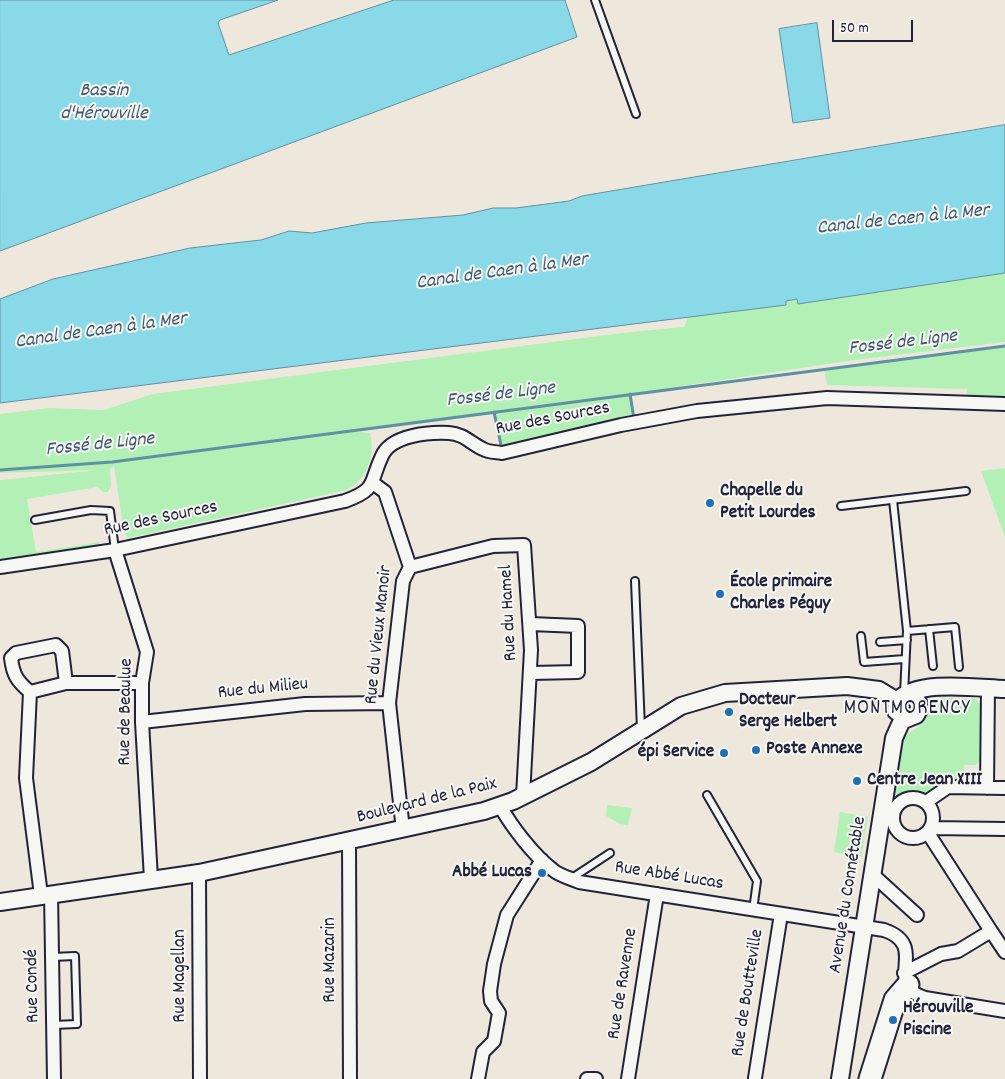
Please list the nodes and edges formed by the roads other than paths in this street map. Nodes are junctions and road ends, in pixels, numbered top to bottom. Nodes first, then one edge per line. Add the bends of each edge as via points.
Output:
1 (594, 0) edge
2 (636, 114) dead end
3 (1005, 404) edge
4 (373, 483) junction
5 (966, 491) dead end
6 (893, 500) junction
7 (841, 506) dead end
8 (35, 520) dead end
9 (116, 550) junction
10 (410, 567) junction
11 (0, 568) edge
12 (635, 580) dead end
13 (531, 624) junction
14 (929, 629) junction
15 (907, 631) junction
16 (861, 636) dead end
17 (907, 640) junction
18 (880, 642) dead end
19 (906, 659) junction
20 (933, 666) dead end
21 (959, 667) dead end
22 (531, 673) junction
23 (66, 683) junction
24 (142, 683) junction
25 (988, 688) junction
26 (1005, 689) edge
27 (30, 692) junction
28 (907, 699) junction
29 (389, 703) junction
30 (142, 722) junction
31 (641, 731) junction
32 (987, 788) junction
33 (1005, 788) edge
34 (707, 795) dead end
35 (523, 796) junction
36 (926, 802) junction
37 (500, 806) junction
38 (1005, 829) edge
39 (403, 830) junction
40 (929, 831) junction
41 (349, 841) junction
42 (610, 853) dead end
43 (542, 860) junction
44 (199, 873) junction
45 (872, 874) junction
46 (570, 878) junction
47 (151, 879) junction
48 (46, 894) junction
49 (657, 894) junction
50 (0, 902) edge
51 (753, 910) junction
52 (781, 914) junction
53 (917, 915) dead end
54 (864, 927) junction
55 (991, 931) junction
56 (1005, 952) edge
57 (52, 957) junction
58 (906, 979) junction
59 (1005, 1010) edge
60 (53, 1025) junction
61 (755, 1078) edge
62 (54, 1079) edge
63 (200, 1079) edge
64 (350, 1079) edge
65 (478, 1079) edge
66 (587, 1079) edge
67 (596, 1079) edge
68 (628, 1079) edge
69 (840, 1079) edge
70 (870, 1079) edge

1 - 2 lane
3 - 4 street, Rue des Sources via 827,398 697,411 502,453 484,450 462,435 421,436 402,439 388,448 382,455
4 - 9 street, Rue des Sources via 345,501
4 - 10 street, Rue du Vieux Manoir via 385,492
5 - 6 lane
6 - 7 lane
6 - 15 lane
8 - 9 lane via 91,510 110,510
9 - 11 street, Rue des Sources
9 - 24 street, Rue de Beaulue via 147,652
10 - 13 street, Rue du Hamel via 493,546 524,545
10 - 29 street, Rue du Vieux Manoir via 403,581
12 - 31 lane
13 - 22 street, Rue du Hamel
13 - 22 street via 578,626 578,672
14 - 15 lane
14 - 20 lane
14 - 21 lane via 955,626
15 - 17 lane
16 - 19 lane via 864,662
17 - 18 lane
17 - 19 lane
19 - 28 lane
22 - 35 street, Rue du Hamel
23 - 24 street
23 - 27 street
23 - 27 street via 62,651 56,645 16,653 11,658 13,673
24 - 30 street, Rue de Beaulue
25 - 26 street
25 - 28 street via 928,686
25 - 32 street
27 - 48 street, Rue Condé via 26,778
28 - 31 street, Boulevard de la Paix via 879,690 847,686 725,693 681,706
28 - 45 street, Avenue du Connétable via 896,712 903,718 894,738
29 - 30 street, Rue du Milieu via 305,704
29 - 39 street, Rue du Vieux Manoir
30 - 47 street, Rue de Beaulue
31 - 35 street, Boulevard de la Paix via 591,762
32 - 33 street
32 - 36 street via 948,787
34 - 51 lane via 756,881
35 - 37 street, Boulevard de la Paix
36 - 40 street via 932,811
36 - 40 street via 914,798 902,801 894,810 893,822 899,833 910,838
37 - 39 street, Boulevard de la Paix
37 - 43 street, Rue Abbé Lucas
38 - 40 street
39 - 41 street, Boulevard de la Paix
40 - 55 street
41 - 44 street, Boulevard de la Paix
41 - 64 street, Rue Mazarin
42 - 46 lane
43 - 46 street, Rue Abbé Lucas via 555,872
43 - 65 street via 507,915 490,991 498,1013 494,1041 483,1052
44 - 47 street, Boulevard de la Paix
44 - 63 street, Rue Magellan
45 - 53 street
45 - 54 street, Avenue du Connétable
46 - 49 street, Rue Abbé Lucas
47 - 48 street, Boulevard de la Paix
48 - 50 street, Boulevard de la Paix
48 - 57 street, Rue Condé
49 - 51 street, Rue Abbé Lucas
49 - 68 street, Rue de Ravenne
51 - 52 street, Rue Abbé Lucas
52 - 54 street, Rue Abbé Lucas
52 - 61 street, Rue de Boutteville
54 - 58 street, Rue Abbé Lucas via 884,930 901,939 907,952
54 - 69 street, Avenue du Connétable
55 - 56 street
55 - 58 street via 958,952 941,954
57 - 60 street, Rue Condé
57 - 60 lane via 75,956 77,1024
58 - 59 street via 915,994 925,998
58 - 70 highway via 895,1000
60 - 62 street, Rue Condé
66 - 67 street

